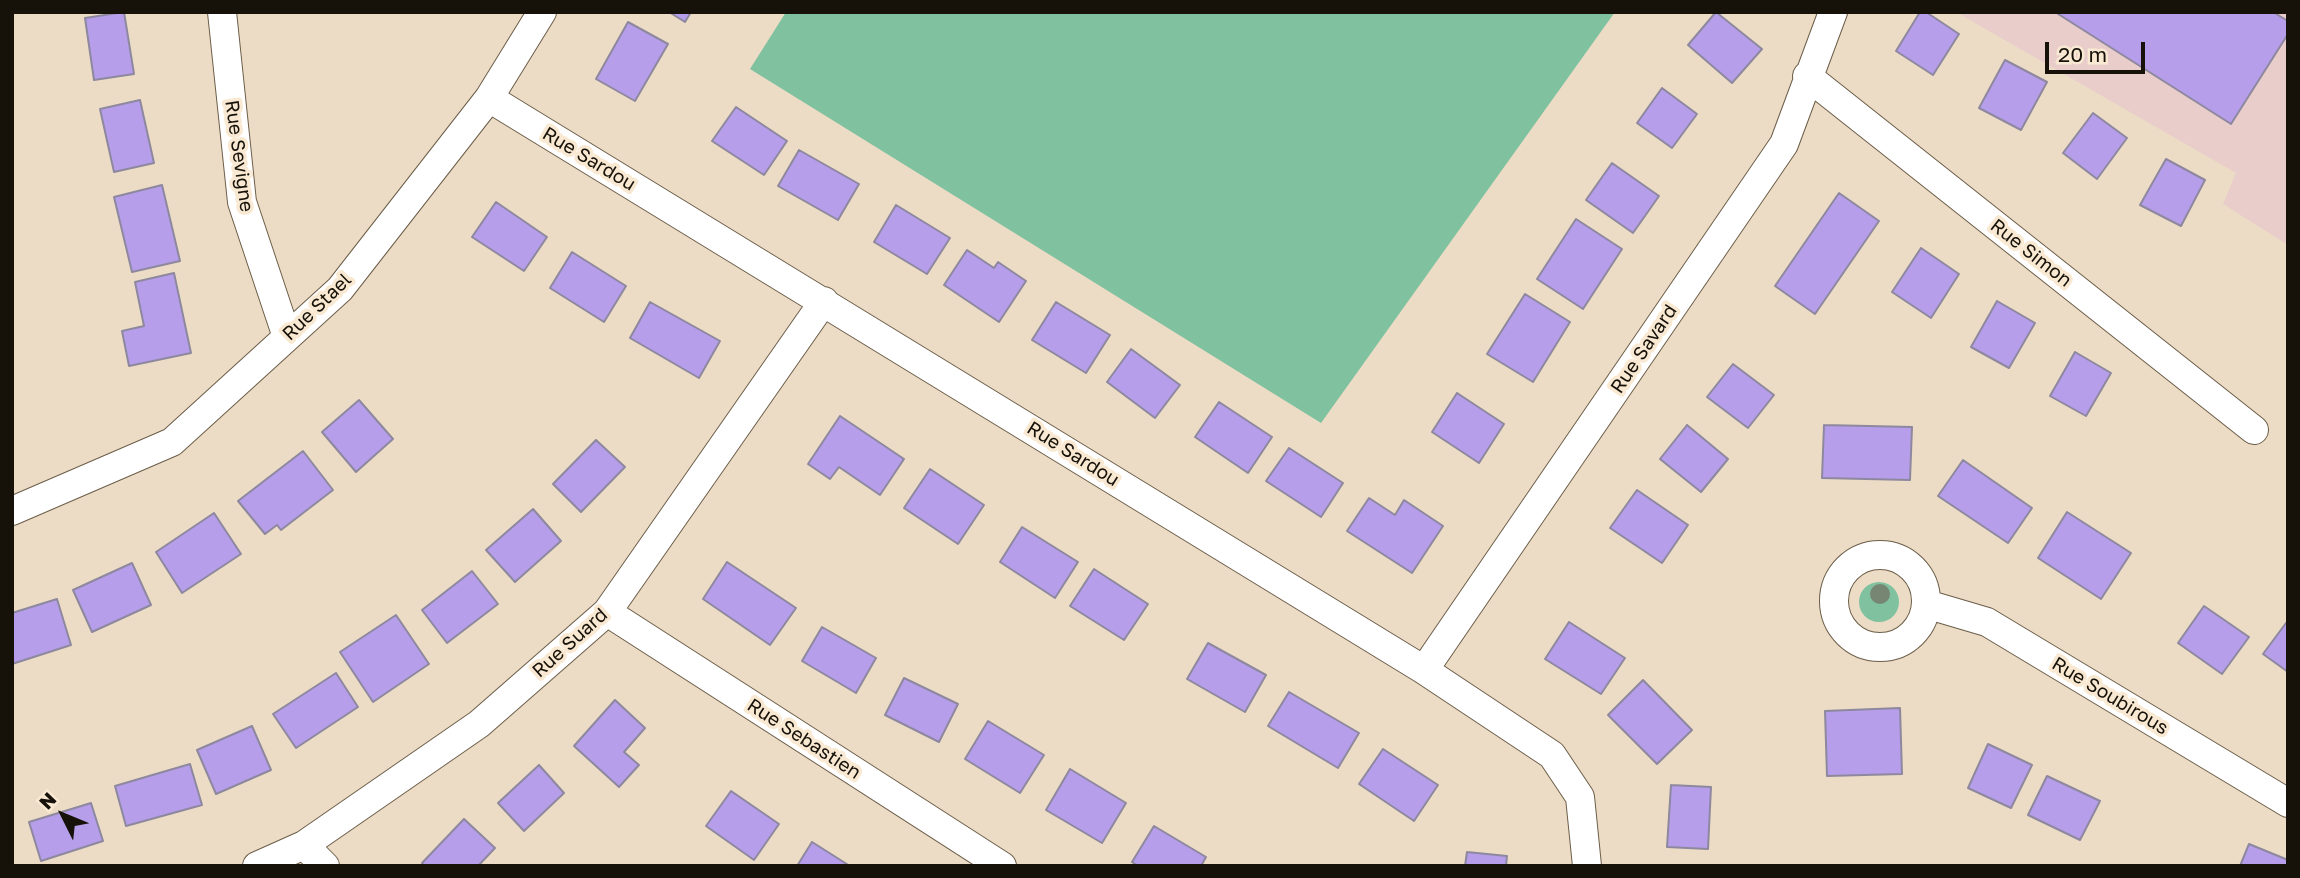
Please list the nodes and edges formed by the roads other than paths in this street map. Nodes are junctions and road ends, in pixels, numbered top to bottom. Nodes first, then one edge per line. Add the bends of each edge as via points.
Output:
1 (222, 12) edge
2 (542, 12) edge
3 (1833, 12) edge
4 (1807, 76) junction
5 (489, 98) junction
6 (824, 301) junction
7 (287, 337) junction
8 (2254, 430) dead end
9 (12, 512) edge
10 (1926, 604) dead end
11 (607, 612) junction
12 (1424, 670) junction
13 (2288, 803) edge
14 (304, 845) junction
15 (257, 866) edge
16 (325, 866) edge
17 (1002, 866) edge
18 (1587, 866) edge

1 - 7 street, Rue Sevigne via 242,202
2 - 5 street, Rue Stael
3 - 4 street, Rue Savard
4 - 8 street, Rue Simon
4 - 12 street, Rue Savard via 1784,144
5 - 6 street, Rue Sardou
5 - 7 street, Rue Stael via 340,289
6 - 11 street, Rue Suard
6 - 12 street, Rue Sardou
7 - 9 street, Rue Stael via 172,442
10 - 13 street, Rue Soubirous via 1987,622
11 - 14 street, Rue Suard via 479,724
11 - 17 street, Rue Sebastien
12 - 18 street, Rue Sardou via 1552,755 1580,797
14 - 15 street, Rue Suard
14 - 16 street

